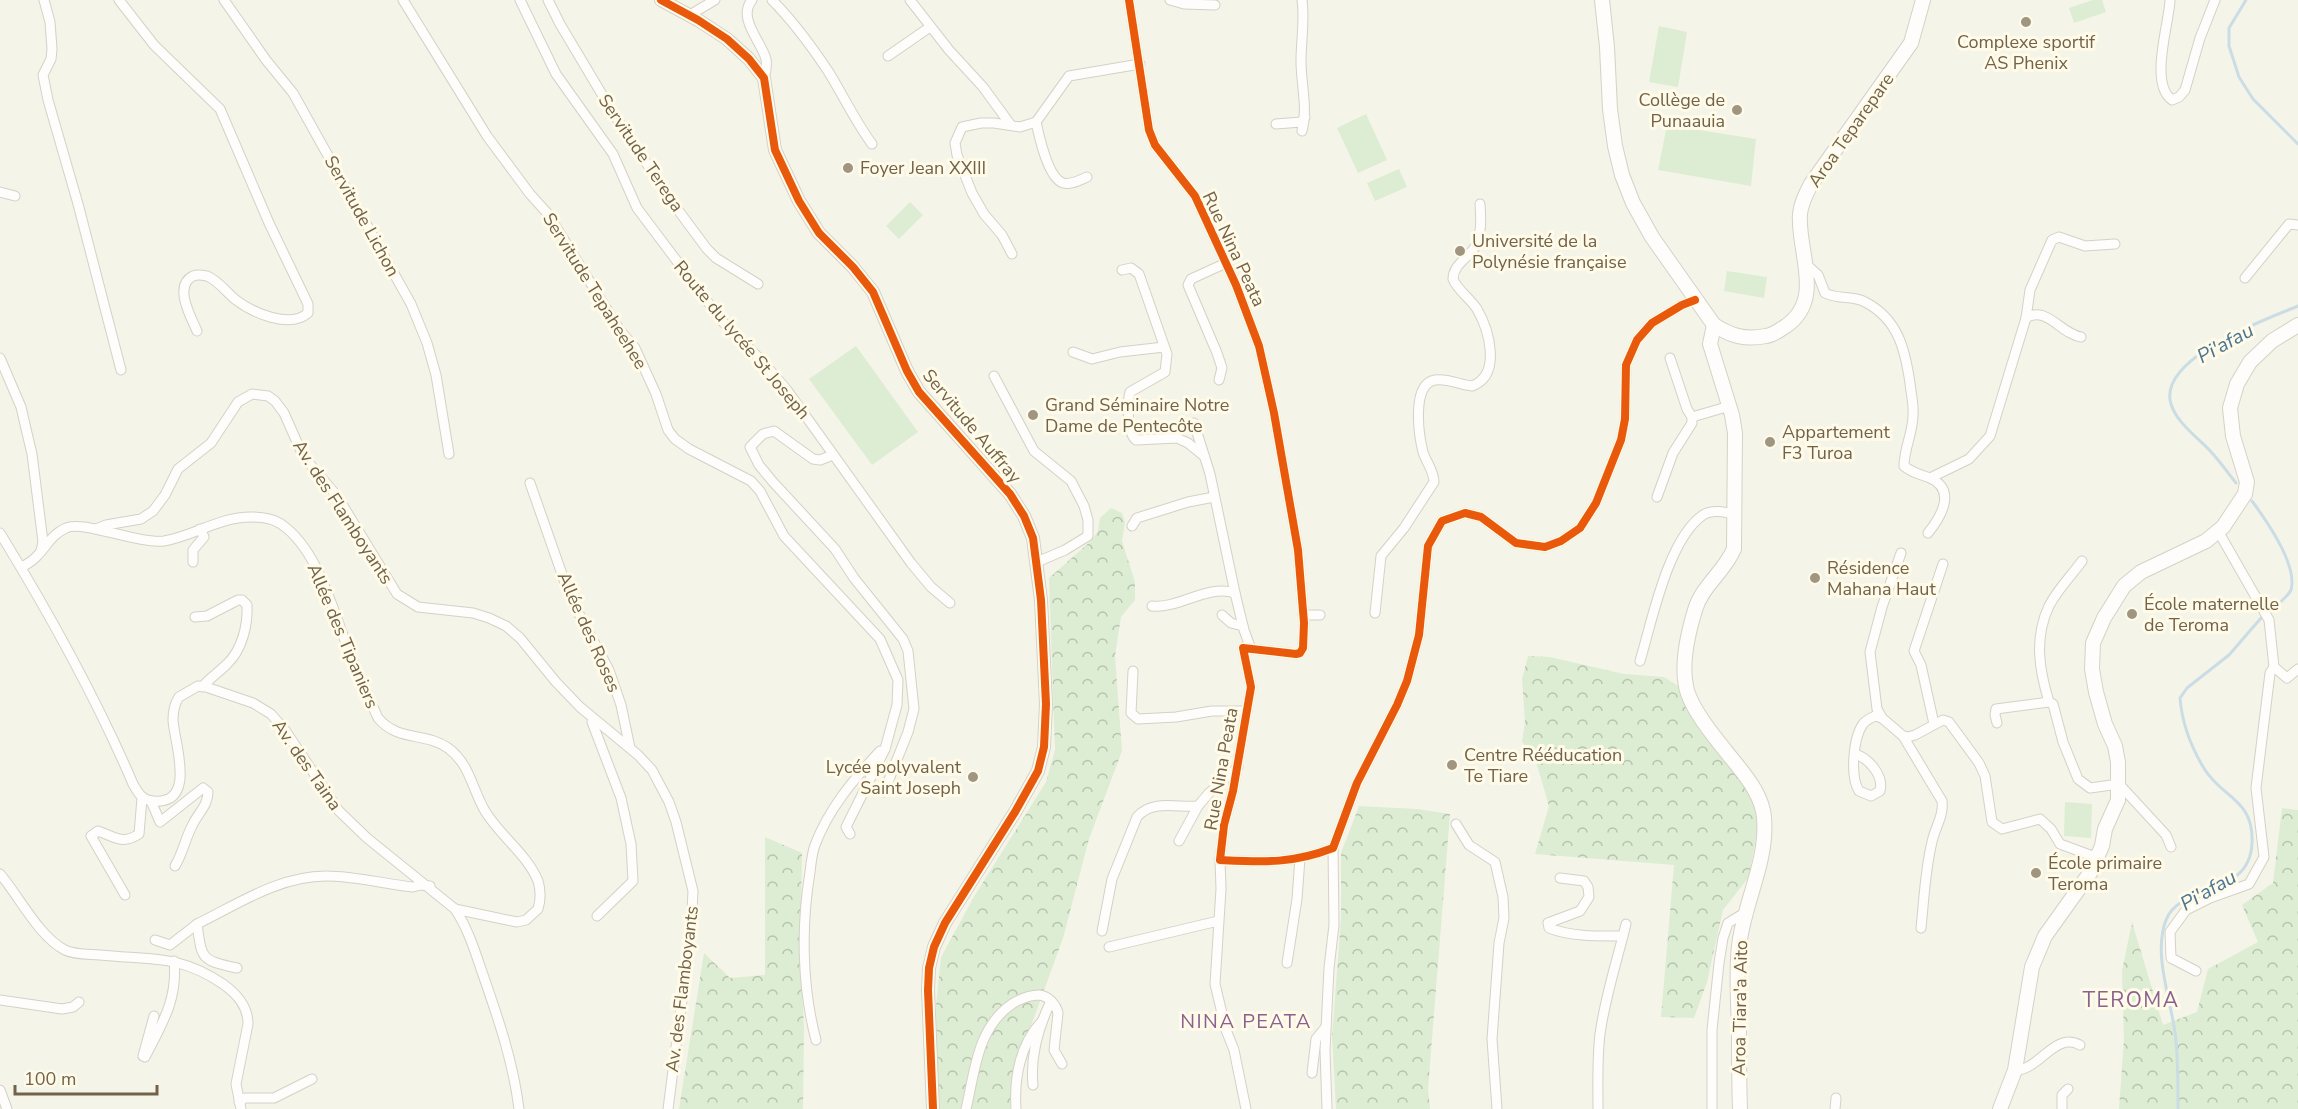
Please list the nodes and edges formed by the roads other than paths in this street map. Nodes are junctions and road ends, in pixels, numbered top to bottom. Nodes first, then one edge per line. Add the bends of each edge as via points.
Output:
1 (44, 0) edge
2 (119, 0) edge
3 (224, 0) edge
4 (403, 0) edge
5 (520, 0) edge
6 (548, 0) edge
7 (661, 0) edge
8 (715, 0) edge
9 (752, 0) edge
10 (772, 0) edge
11 (910, 0) edge
12 (1130, 0) edge
13 (1170, 0) edge
14 (1302, 0) edge
15 (1602, 0) edge
16 (2170, 0) edge
17 (2215, 0) edge
18 (1922, 1) edge
19 (1215, 4) dead end
20 (688, 16) junction
21 (930, 27) junction
22 (888, 56) dead end
23 (1140, 64) junction
24 (764, 78) junction
25 (1305, 117) junction
26 (1036, 122) junction
27 (1010, 124) junction
28 (1276, 124) dead end
29 (1302, 131) dead end
30 (872, 144) dead end
31 (1087, 177) dead end
32 (0, 192) edge
33 (15, 196) dead end
34 (1480, 204) dead end
35 (2298, 225) edge
36 (2115, 244) dead end
37 (1012, 254) dead end
38 (1226, 263) junction
39 (1806, 264) junction
40 (1122, 270) dead end
41 (2246, 278) dead end
42 (758, 284) dead end
43 (1695, 300) junction
44 (2026, 318) junction
45 (2298, 325) edge
46 (1714, 326) junction
47 (197, 331) dead end
48 (2081, 337) dead end
49 (1164, 347) junction
50 (1073, 352) dead end
51 (0, 357) edge
52 (1670, 358) dead end
53 (121, 370) dead end
54 (994, 376) dead end
55 (1219, 380) dead end
56 (1730, 406) junction
57 (1692, 417) junction
58 (1194, 423) dead end
59 (449, 454) dead end
60 (833, 454) junction
61 (1204, 456) junction
62 (1930, 478) junction
63 (530, 483) dead end
64 (1214, 497) junction
65 (1657, 497) dead end
66 (1734, 514) junction
67 (1132, 526) dead end
68 (96, 529) junction
69 (200, 529) junction
70 (2218, 531) junction
71 (0, 533) edge
72 (1928, 533) dead end
73 (41, 551) junction
74 (1901, 553) dead end
75 (2082, 561) dead end
76 (193, 562) dead end
77 (1037, 562) junction
78 (1943, 564) dead end
79 (22, 567) junction
80 (1235, 593) junction
81 (950, 603) dead end
82 (1152, 606) dead end
83 (1375, 613) dead end
84 (1222, 615) dead end
85 (1303, 615) junction
86 (1320, 615) dead end
87 (195, 617) dead end
88 (1243, 626) junction
89 (1251, 649) junction
90 (1640, 661) dead end
91 (2274, 667) junction
92 (2298, 669) edge
93 (1133, 671) dead end
94 (202, 687) junction
95 (2049, 702) junction
96 (1247, 711) junction
97 (593, 718) junction
98 (1881, 718) junction
99 (1997, 723) dead end
100 (1934, 724) junction
101 (1903, 735) junction
102 (886, 745) junction
103 (630, 748) junction
104 (1856, 754) dead end
105 (1238, 767) junction
106 (2119, 784) junction
107 (884, 792) dead end
108 (147, 799) junction
109 (1198, 806) junction
110 (1455, 824) dead end
111 (850, 834) dead end
112 (1179, 842) dead end
113 (2171, 847) dead end
114 (1334, 848) junction
115 (1300, 858) junction
116 (2098, 858) junction
117 (1220, 860) junction
118 (175, 866) dead end
119 (0, 874) edge
120 (1560, 878) dead end
121 (430, 886) junction
122 (125, 895) dead end
123 (455, 909) junction
124 (1746, 912) junction
125 (597, 916) dead end
126 (1218, 921) junction
127 (197, 924) junction
128 (1626, 924) dead end
129 (1921, 928) dead end
130 (1102, 931) dead end
131 (1623, 936) junction
132 (154, 939) dead end
133 (1109, 947) dead end
134 (174, 961) junction
135 (1287, 963) dead end
136 (237, 968) dead end
137 (2196, 971) dead end
138 (0, 1000) edge
139 (1050, 1001) junction
140 (79, 1002) dead end
141 (154, 1016) dead end
142 (1042, 1022) junction
143 (1326, 1027) junction
144 (816, 1040) dead end
145 (2080, 1045) dead end
146 (1062, 1065) dead end
147 (2015, 1070) junction
148 (1312, 1074) dead end
149 (312, 1079) dead end
150 (1033, 1084) dead end
151 (2068, 1089) dead end
152 (0, 1090) edge
153 (1836, 1098) dead end
154 (240, 1105) edge
155 (7, 1109) edge
156 (519, 1109) edge
157 (668, 1109) edge
158 (933, 1109) edge
159 (966, 1109) edge
160 (1016, 1109) edge
161 (1246, 1109) edge
162 (1327, 1109) edge
163 (1497, 1109) edge
164 (1598, 1109) edge
165 (1712, 1109) edge
166 (1740, 1109) edge
167 (1835, 1109) edge
168 (2000, 1109) edge
169 (2062, 1109) edge

1 - 53 street via 52,49 43,75 48,100
2 - 47 street via 154,45 220,109 303,293 308,313 292,320 275,319 237,301 217,282 201,275 188,280 183,293
3 - 59 street, Servitude Lichon via 293,93 411,304 436,375
4 - 102 street, Servitude Tepaheehee via 490,141 548,214 619,329 635,348 668,430 689,449 751,482 784,536 880,639 898,680 897,705
5 - 60 street, Route du lycée St Joseph via 556,74 613,154 637,208 722,321 777,376
6 - 42 street, Servitude Terega via 616,117 675,206 716,258
7 - 20 street
8 - 20 street
9 - 24 street via 747,9 748,19 766,59
10 - 30 street via 827,70
11 - 21 street
12 - 23 street, Rue Nina Peata
13 - 19 street
14 - 25 street
15 - 43 main road via 1610,109 1622,175 1638,212
16 - 17 street via 2161,76 2166,96 2172,100 2185,90
18 - 39 main road, Aroa Teparepare via 1911,43 1804,198 1800,227
20 - 24 street via 727,39
21 - 22 street
21 - 27 street
23 - 26 street via 1069,76
23 - 38 street, Rue Nina Peata via 1147,124 1155,145 1195,196
24 - 77 street, Servitude Auffray via 776,150 799,201 819,233 873,292 919,392 1010,494 1033,538
25 - 28 street via 1301,122
25 - 29 street
26 - 27 street via 1020,127
26 - 31 street via 1057,178 1070,183
27 - 37 street via 962,127 955,143 972,193
32 - 33 street
34 - 83 street via 1477,242 1455,270 1453,279 1485,325 1489,367 1483,380 1472,386 1439,380 1431,381 1424,389 1419,404 1419,429 1434,482 1381,556
35 - 41 street via 2289,224
36 - 44 street via 2085,246 2059,237 2052,240 2030,290
38 - 55 street via 1191,279 1188,285 1222,368
38 - 85 street, Rue Nina Peata via 1259,346 1274,413 1298,550
39 - 46 main road, Aroa Teparepare via 1808,282 1803,305 1791,322 1772,335 1749,339
39 - 62 street via 1818,275 1825,293 1867,303 1890,321 1897,333 1904,349 1913,415 1904,466
40 - 49 street via 1131,268 1139,274
43 - 46 main road
43 - 114 street via 1652,323 1637,340 1626,365 1621,440 1596,503 1580,528 1545,547 1516,543 1481,517 1465,513 1442,521 1428,546 1419,634 1407,681 1357,783
44 - 48 street via 2033,313 2043,314 2072,336
44 - 62 street via 1990,436 1969,459
45 - 70 main road via 2272,341 2250,362 2237,384 2230,408 2233,436 2247,482 2245,494
46 - 56 main road, Aroa Tiara'a Aito via 1710,344
49 - 50 street via 1092,359
49 - 61 street via 1165,372 1130,392 1131,435 1136,440 1177,438
51 - 73 street via 21,407 32,454
52 - 57 street
54 - 77 street via 1034,451 1071,481 1088,520 1088,536
56 - 57 street
56 - 66 main road, Aroa Tiara'a Aito via 1735,433
57 - 65 street
58 - 61 street
60 - 81 street, Route du lycée St Joseph via 911,563
60 - 107 street via 813,459 774,431 763,434 750,447 759,465 834,549 908,651 914,709
61 - 64 street
62 - 72 street via 1941,487 1945,503
63 - 103 street, Allée des Roses via 570,597 609,670
64 - 67 street via 1137,518
64 - 80 street
66 - 90 street via 1704,514 1677,547
66 - 124 main road, Aroa Tiara'a Aito via 1734,549 1695,608 1684,669 1690,700 1762,804 1764,843
68 - 69 street, Allée des Tipaniers via 150,541
68 - 73 street, Allée des Tipaniers via 69,526
68 - 97 street, Av. des Flamboyants via 148,515 157,507 178,469 211,443 238,402 252,394 268,396 284,413 308,462 337,496 397,594 418,607 473,613 506,626
69 - 76 street via 204,537 193,549
69 - 123 street, Allée des Tipaniers via 250,517 274,520 288,529 322,580 378,718 393,731 436,741 466,766 489,817 532,871 541,900 534,914 517,922
70 - 91 street via 2270,620
70 - 106 main road via 2124,586 2093,643 2096,692 2115,746
71 - 79 street
73 - 79 street, Allée des Tipaniers
74 - 98 street via 1870,652
75 - 95 street via 2049,606 2039,637
77 - 158 street, Servitude Auffray via 1046,704 1044,747 1038,771 934,947 928,990
78 - 100 street via 1914,651 1921,665
79 - 108 street via 67,648 133,784
80 - 82 street via 1220,591
80 - 88 street
84 - 88 street
85 - 86 street
85 - 89 street, Rue Nina Peata via 1300,653
87 - 94 street via 207,616 238,600 247,606 239,648 230,663
88 - 89 street
89 - 96 street, Rue Nina Peata via 1243,648 1251,687
91 - 92 street via 2287,678
91 - 137 street via 2270,673 2256,788 2264,857 2249,884 2186,910 2170,932 2171,958
93 - 96 street via 1131,713 1138,719
94 - 108 street via 184,693 175,708 181,769 178,787 168,798
94 - 121 street, Av. des Taina via 253,703 271,714 339,811 367,838
95 - 99 street via 1996,709
95 - 106 street via 2053,704 2078,779 2090,788
96 - 105 street, Rue Nina Peata
97 - 103 street, Av. des Flamboyants
97 - 125 street via 621,798 631,844 633,882
98 - 101 street
98 - 104 street via 1875,716 1863,724
100 - 101 street via 1915,735
100 - 116 street via 1949,722 1979,763 1985,776 1992,822 1997,827 2040,819 2061,844
101 - 129 street via 1942,801 1943,812 1931,844
102 - 111 street, Servitude Tepaheehee via 846,827
102 - 144 street via 846,789 813,850 804,935 810,1015
103 - 157 street, Av. des Flamboyants via 652,770 669,801 693,891
105 - 109 street
105 - 117 street, Rue Nina Peata
106 - 113 street via 2166,835
106 - 116 main road via 2118,800
108 - 118 street via 160,822 203,789 208,792
108 - 122 street via 139,834 131,840 123,841 98,831 91,836
109 - 112 street
109 - 130 street via 1143,809 1112,879
110 - 163 street via 1469,845 1494,862 1503,897 1492,1039
114 - 115 street
114 - 143 street via 1334,925
115 - 117 street via 1283,862
115 - 135 street
116 - 147 main road via 2045,936 2032,967
117 - 126 street, Rue Nina Peata
119 - 134 street via 47,936 66,951
120 - 131 street via 1584,881 1589,897 1580,911 1548,923 1549,928
121 - 123 street, Av. des Taina
121 - 127 street via 327,876 300,879 260,892
123 - 156 street, Av. des Taina via 475,951 502,1030
124 - 165 street via 1728,923 1723,938 1712,1030
124 - 166 main road, Aroa Tiara'a Aito via 1739,946
126 - 133 street
126 - 161 street, Rue Nina Peata via 1215,984
127 - 132 street via 170,945
127 - 136 street via 201,953
128 - 131 street
131 - 164 street via 1600,1034
134 - 141 street via 174,984 167,1014 145,1057
134 - 154 street via 212,977 244,1004 248,1024 236,1084
138 - 140 street via 62,1009
139 - 142 street
139 - 146 street via 1058,1013 1054,1050
139 - 159 street via 1040,995 1023,998 994,1019 984,1036
142 - 150 street via 1031,1065
142 - 160 street via 1025,1046 1019,1066
143 - 148 street via 1316,1039
143 - 162 street
145 - 147 street via 2073,1041 2063,1043 2024,1070
147 - 168 main road
149 - 154 street via 274,1098 245,1098
151 - 169 street via 2062,1095
152 - 155 street
153 - 167 street

